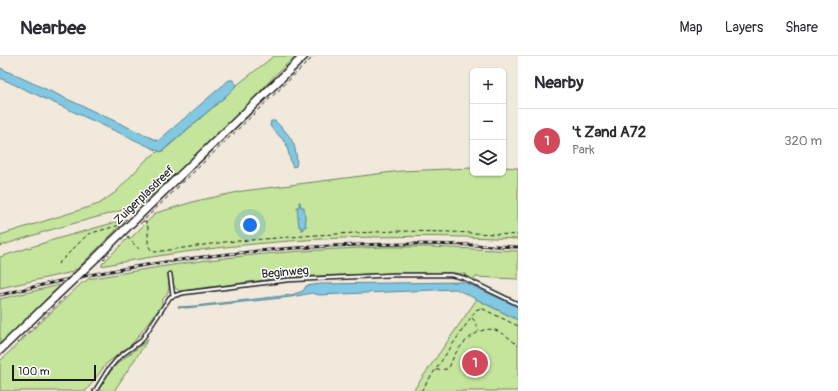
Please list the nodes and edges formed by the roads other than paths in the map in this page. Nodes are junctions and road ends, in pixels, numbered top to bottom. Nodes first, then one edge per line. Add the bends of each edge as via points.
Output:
1 (304, 56) edge
2 (170, 274) dead end
3 (173, 296) junction
4 (518, 304) edge
5 (0, 350) edge
6 (95, 391) edge

1 - 5 main road, Zuigerplasdreef, bridge
2 - 3 lane
3 - 4 lane, Beginweg via 200,290 288,280 451,275 464,278
3 - 6 lane via 141,341 119,357

